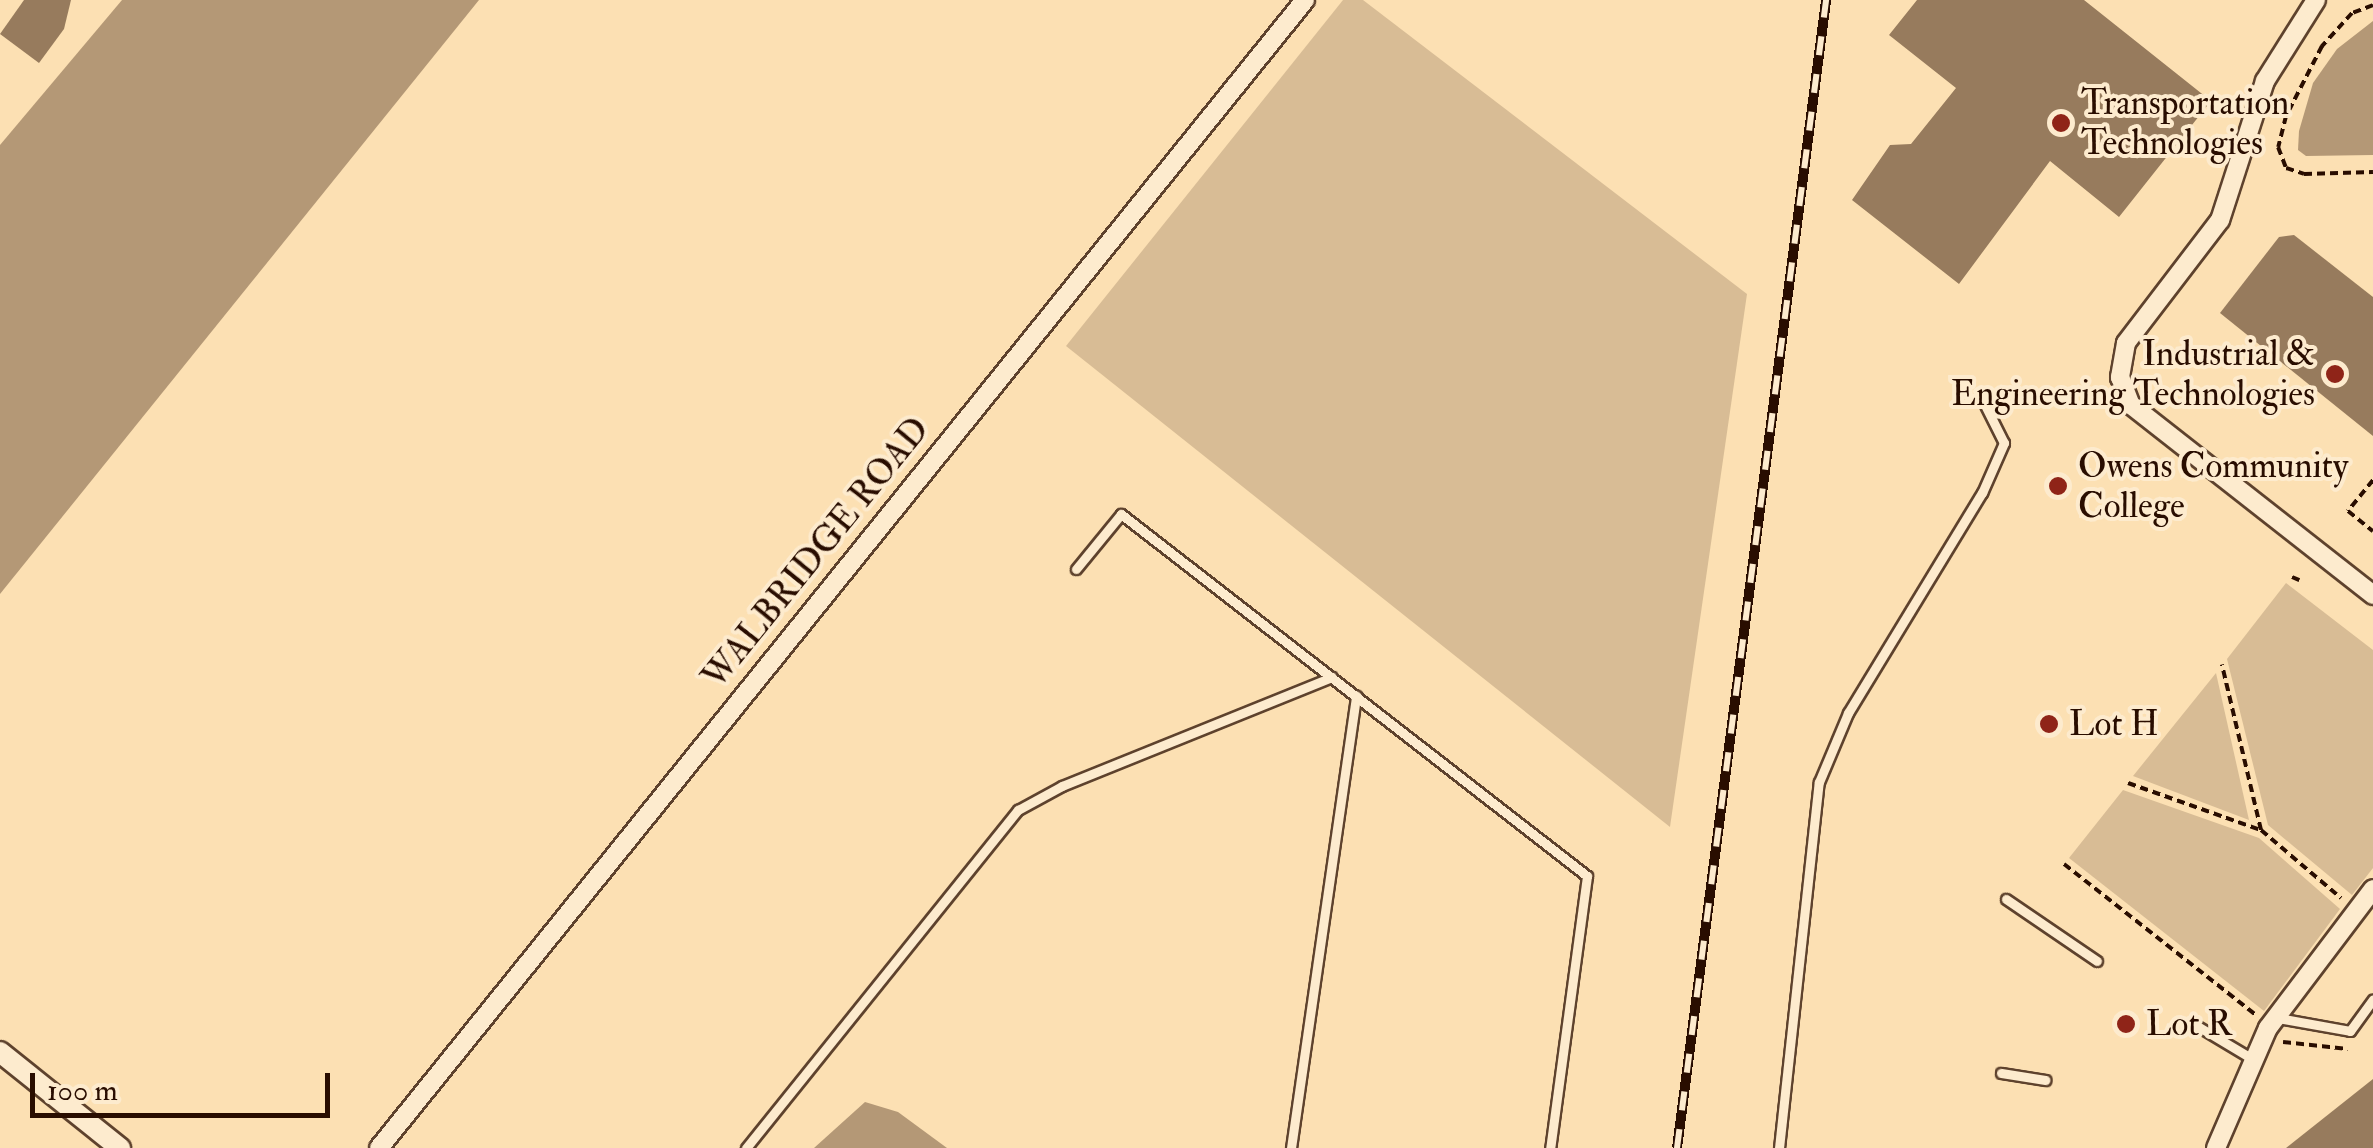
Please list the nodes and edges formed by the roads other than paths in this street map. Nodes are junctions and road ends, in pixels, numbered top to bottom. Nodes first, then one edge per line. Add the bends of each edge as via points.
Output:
1 (1306, 0) edge
2 (2316, 0) edge
3 (1984, 405) dead end
4 (1076, 569) dead end
5 (2373, 595) edge
6 (1332, 677) junction
7 (1356, 696) junction
8 (2373, 889) edge
9 (2006, 899) dead end
10 (2098, 962) dead end
11 (2373, 999) edge
12 (2272, 1023) junction
13 (2194, 1024) dead end
14 (0, 1052) edge
15 (2251, 1058) junction
16 (2000, 1073) dead end
17 (2045, 1080) dead end
18 (120, 1148) edge
19 (379, 1148) edge
20 (746, 1148) edge
21 (1291, 1148) edge
22 (1550, 1148) edge
23 (1780, 1148) edge
24 (2216, 1148) edge

1 - 19 street, WALBRIDGE ROAD
2 - 5 street via 2265,80 2220,220 2126,343 2120,377 2132,404
3 - 23 lane via 2004,444 1982,494 1848,713 1820,782
4 - 6 lane via 1122,514
6 - 7 lane
6 - 20 lane via 1018,810
7 - 21 lane
7 - 22 lane via 1588,876
8 - 12 street
9 - 10 lane
11 - 12 lane via 2350,1030
12 - 15 street
13 - 15 lane
14 - 18 street
15 - 24 street
16 - 17 lane

